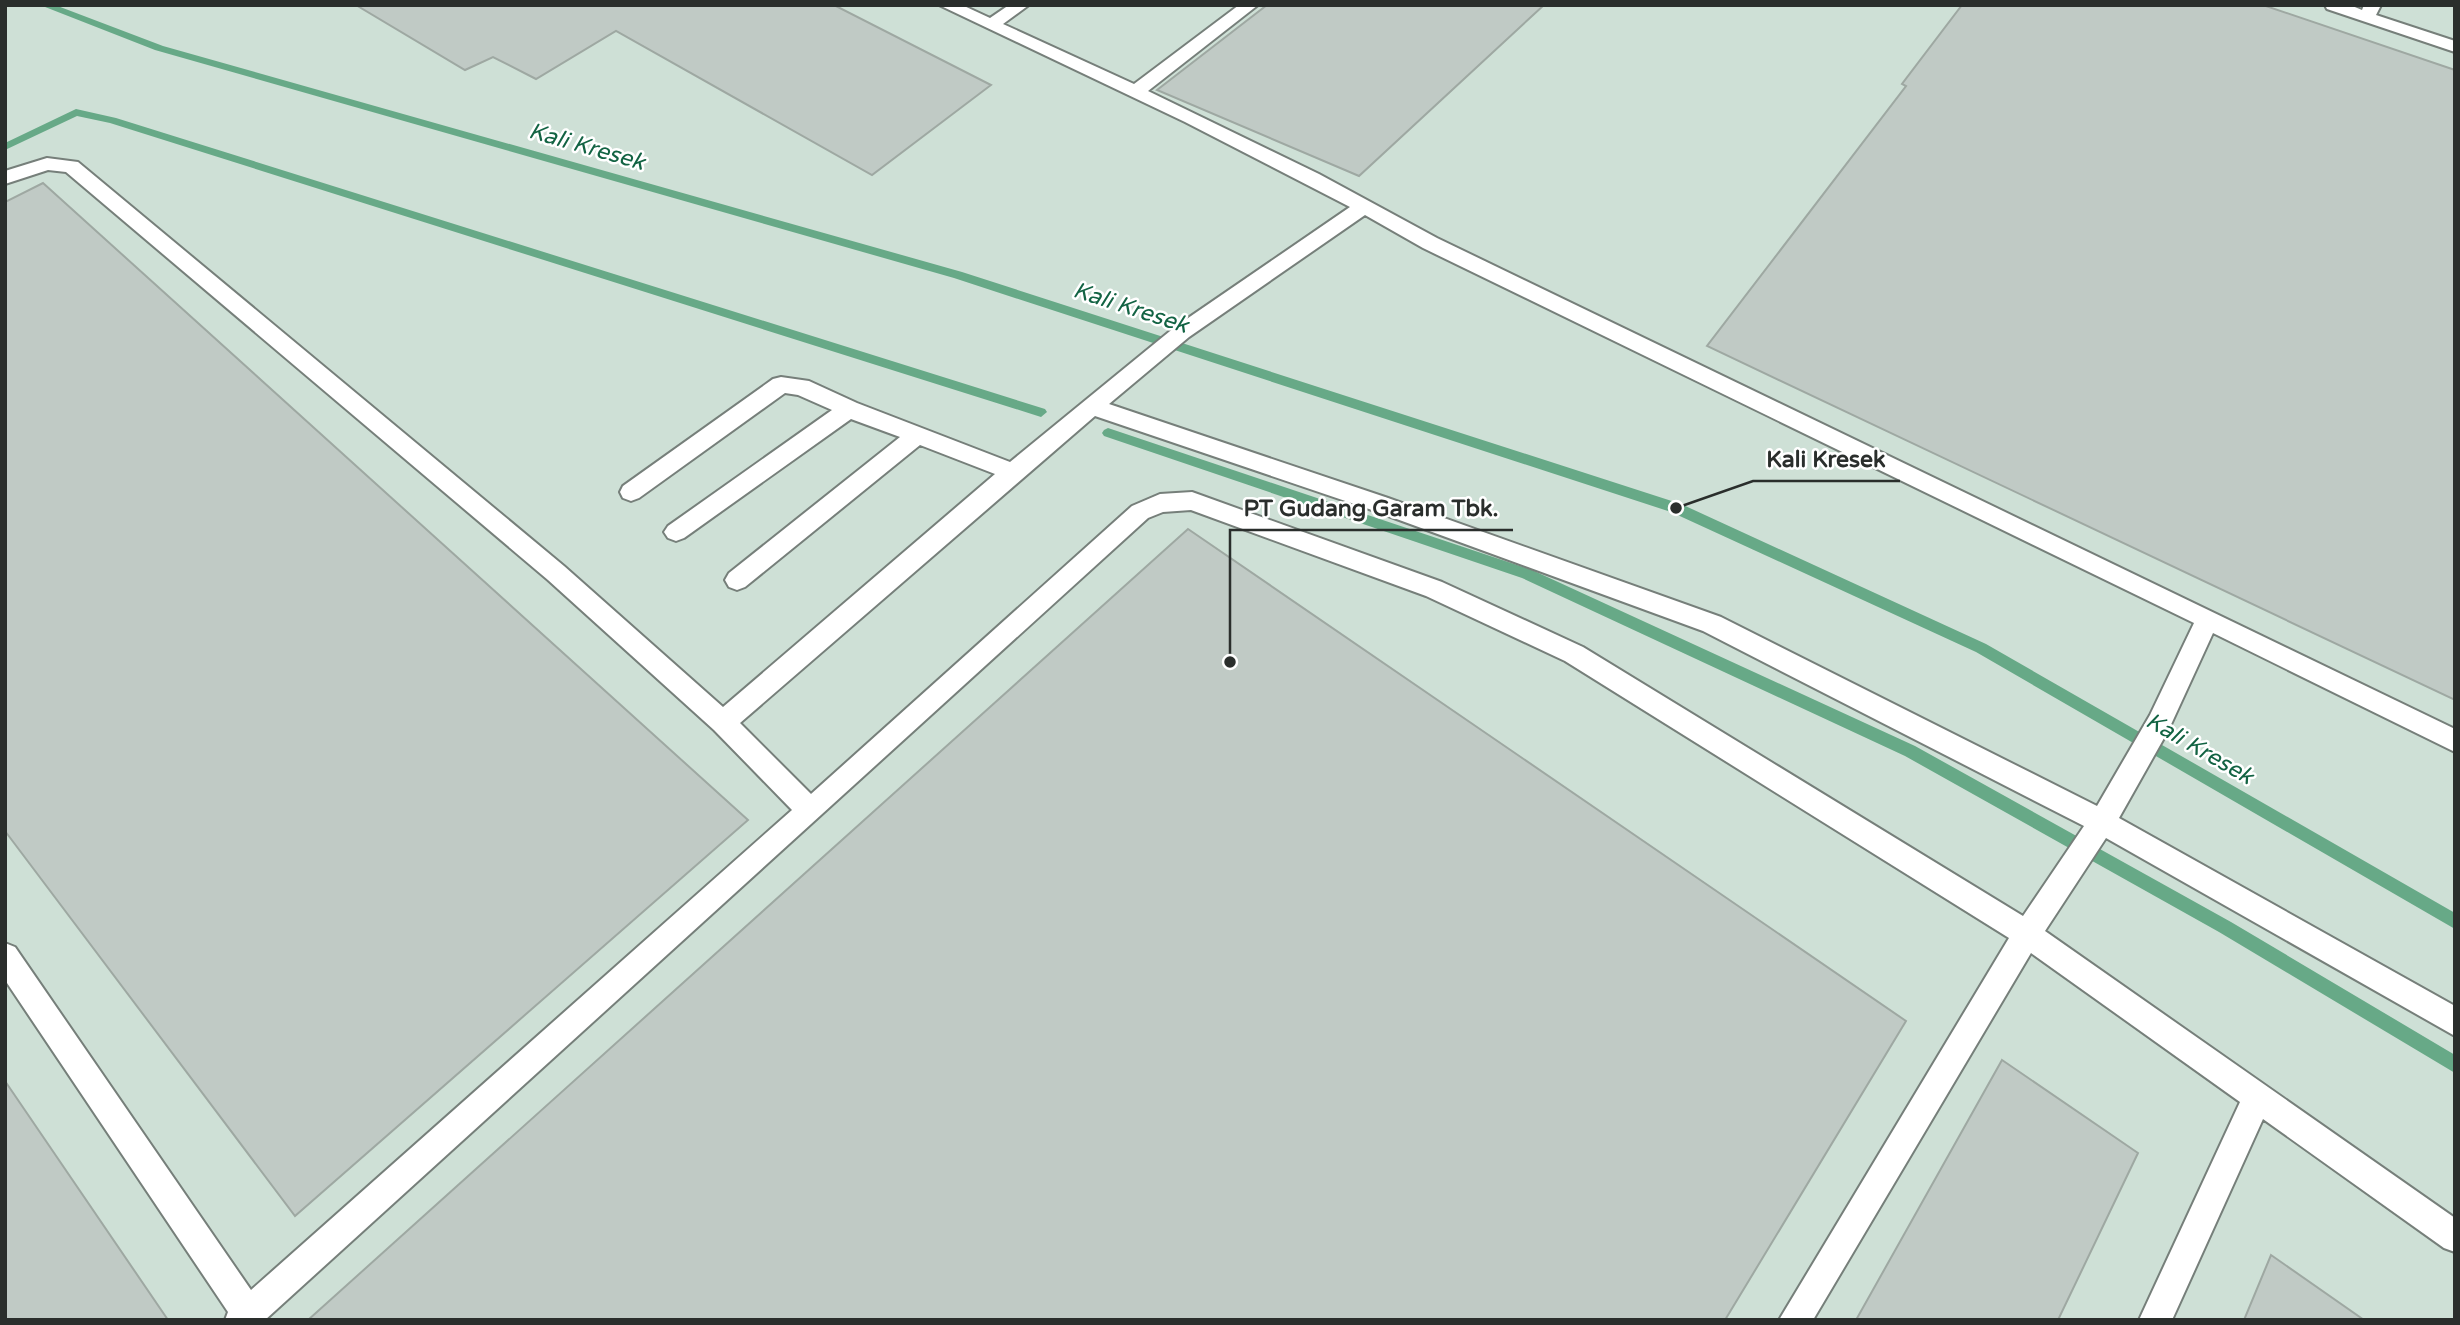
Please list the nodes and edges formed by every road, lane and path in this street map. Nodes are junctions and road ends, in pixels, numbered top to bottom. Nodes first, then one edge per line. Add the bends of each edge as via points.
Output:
1 (947, 5) edge
2 (1021, 5) edge
3 (1250, 5) edge
4 (2333, 5) edge
5 (2370, 11) edge
6 (991, 26) junction
7 (2455, 47) edge
8 (1136, 91) junction
9 (5, 178) edge
10 (1365, 206) junction
11 (1093, 407) junction
12 (849, 409) junction
13 (917, 436) junction
14 (1013, 472) junction
15 (631, 492) dead end
16 (676, 532) dead end
17 (737, 580) dead end
18 (2208, 619) junction
19 (723, 722) junction
20 (2455, 741) edge
21 (810, 811) junction
22 (2096, 831) junction
23 (2027, 934) junction
24 (5, 956) edge
25 (2455, 1022) edge
26 (2258, 1098) junction
27 (2455, 1237) edge
28 (245, 1316) edge
29 (1795, 1320) edge
30 (2155, 1320) edge

1 - 6 lane
2 - 6 lane
3 - 8 lane
4 - 5 lane
5 - 7 lane
6 - 8 lane
8 - 10 lane
9 - 19 lane via 47,164 71,166 556,573
10 - 11 lane via 1182,332
10 - 18 lane via 1430,243
11 - 14 lane
11 - 22 lane via 1712,624
12 - 13 lane
12 - 15 lane via 801,387 781,385
12 - 16 lane
13 - 14 lane
13 - 17 lane
14 - 19 lane
18 - 20 lane
18 - 22 lane via 2159,723
19 - 21 lane
21 - 23 lane via 1140,512 1160,503 1192,501 1434,589 1574,654
21 - 28 lane
22 - 23 lane
22 - 25 lane
23 - 26 lane
23 - 29 lane
24 - 28 lane
26 - 27 lane
26 - 30 lane

